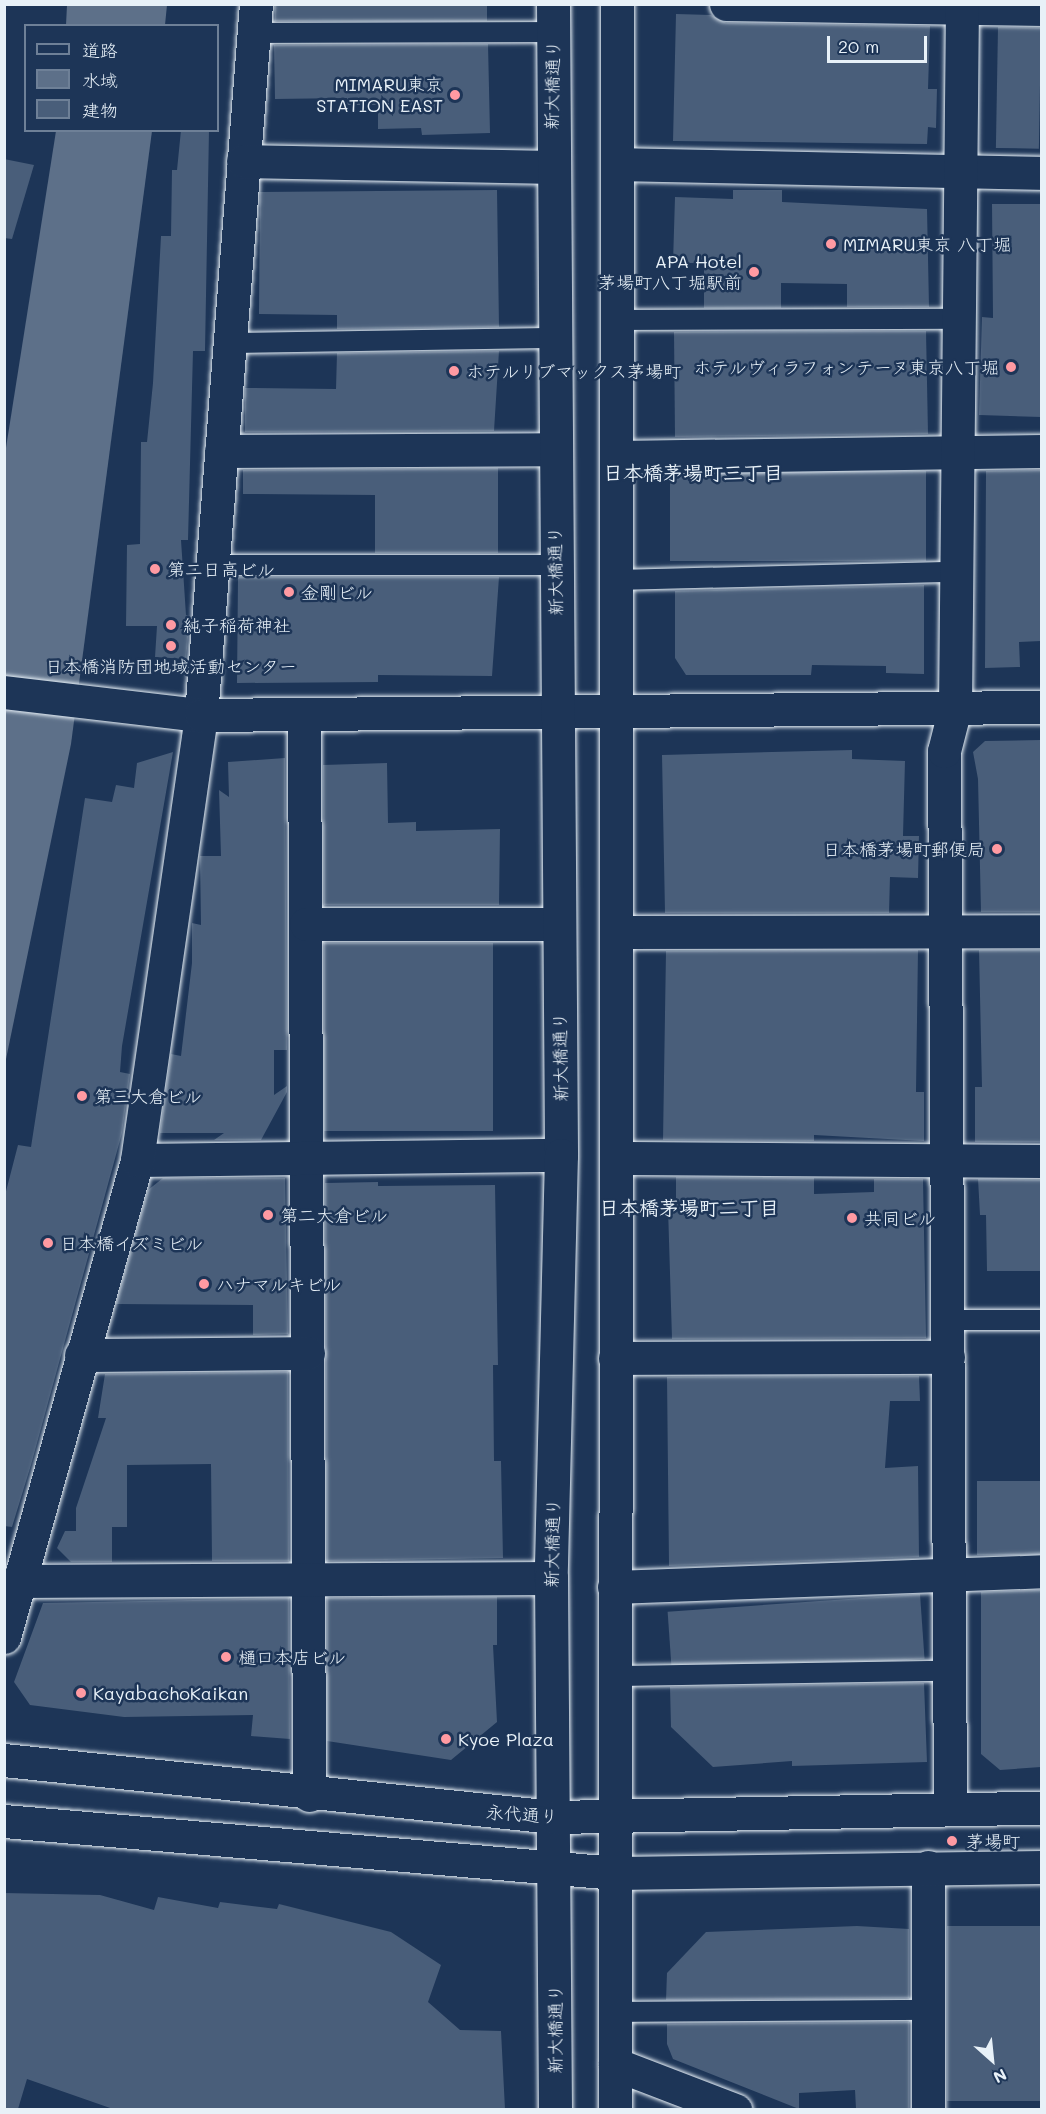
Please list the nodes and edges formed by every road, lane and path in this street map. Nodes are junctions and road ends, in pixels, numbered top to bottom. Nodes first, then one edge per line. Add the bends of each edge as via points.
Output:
1 (617, 4) edge
2 (726, 4) edge
3 (962, 7) edge
4 (1041, 9) edge
5 (553, 18) edge
6 (254, 19) edge
7 (243, 161) junction
8 (619, 164) junction
9 (551, 166) junction
10 (960, 171) junction
11 (1041, 173) edge
12 (956, 319) junction
13 (618, 320) junction
14 (553, 338) junction
15 (229, 343) junction
16 (554, 449) junction
17 (221, 451) junction
18 (1041, 451) edge
19 (955, 456) junction
20 (616, 457) junction
21 (555, 565) junction
22 (212, 566) junction
23 (954, 572) junction
24 (616, 580) junction
25 (4, 692) edge
26 (1041, 707) edge
27 (955, 708) junction
28 (556, 710) junction
29 (616, 711) junction
30 (304, 714) junction
31 (201, 715) junction
32 (306, 924) junction
33 (559, 924) junction
34 (1041, 931) edge
35 (616, 932) junction
36 (946, 932) junction
37 (561, 1155) junction
38 (307, 1158) junction
39 (617, 1158) junction
40 (947, 1158) junction
41 (137, 1160) junction
42 (1041, 1161) edge
43 (948, 1320) junction
44 (1041, 1320) edge
45 (308, 1353) junction
46 (81, 1355) junction
47 (948, 1357) junction
48 (615, 1358) junction
49 (949, 1571) junction
50 (1041, 1571) edge
51 (308, 1578) junction
52 (551, 1578) junction
53 (16, 1581) junction
54 (614, 1587) junction
55 (4, 1636) edge
56 (950, 1671) junction
57 (615, 1676) junction
58 (4, 1760) edge
59 (309, 1795) junction
60 (1041, 1808) edge
61 (950, 1809) junction
62 (616, 1816) junction
63 (554, 1817) junction
64 (4, 1821) edge
65 (928, 1867) junction
66 (1041, 1867) edge
67 (555, 1868) junction
68 (615, 1873) junction
69 (928, 2010) junction
70 (615, 2012) junction
71 (615, 2064) junction
72 (555, 2109) edge
73 (615, 2109) edge
74 (735, 2109) edge
75 (928, 2109) edge

1 - 8 street
2 - 3 street
3 - 4 street
3 - 10 street
5 - 6 lane
5 - 9 street, 新大橋通り
6 - 7 street
7 - 9 street
7 - 15 street
8 - 10 street
8 - 13 street
9 - 14 street, 新大橋通り
10 - 11 street
10 - 12 street
12 - 13 lane
12 - 19 street
13 - 20 street
14 - 15 lane
14 - 16 street, 新大橋通り
15 - 17 street
16 - 17 street
16 - 21 street, 新大橋通り
17 - 22 street
18 - 19 street
19 - 20 street
19 - 23 street
20 - 24 street
21 - 22 lane
21 - 28 street, 新大橋通り
22 - 31 street
23 - 24 lane
23 - 27 street
24 - 29 street
25 - 31 street
26 - 27 street
27 - 29 street
27 - 36 street via 944,752
28 - 29 street
28 - 30 street
28 - 33 street, 新大橋通り
29 - 35 street
30 - 31 street
30 - 32 street
31 - 41 street
32 - 33 street
32 - 38 street
33 - 37 street, 新大橋通り
34 - 36 street
35 - 36 street
35 - 39 street
36 - 40 street
37 - 38 street
37 - 52 street, 新大橋通り
38 - 41 street
38 - 45 street
39 - 40 street
39 - 48 street
40 - 42 street
40 - 43 street
41 - 46 street
43 - 44 lane
43 - 47 street
45 - 46 street
45 - 51 street
46 - 53 street
47 - 48 street
47 - 49 street
48 - 54 street
49 - 50 street
49 - 54 street
49 - 56 street
51 - 52 street
51 - 53 street
51 - 59 street
52 - 63 street, 新大橋通り
53 - 55 street
54 - 57 street
56 - 57 lane
56 - 61 street
57 - 62 street
58 - 59 street, 永代通り
59 - 63 street, 永代通り
60 - 61 street, 永代通り
61 - 62 street, 永代通り
62 - 63 street, 永代通り
62 - 68 street
63 - 67 street, 新大橋通り
64 - 67 street
65 - 66 street
65 - 68 street
65 - 69 street
67 - 68 street
67 - 72 street, 新大橋通り
68 - 70 street
69 - 70 lane
69 - 75 street
70 - 71 street
71 - 73 street
71 - 74 street

